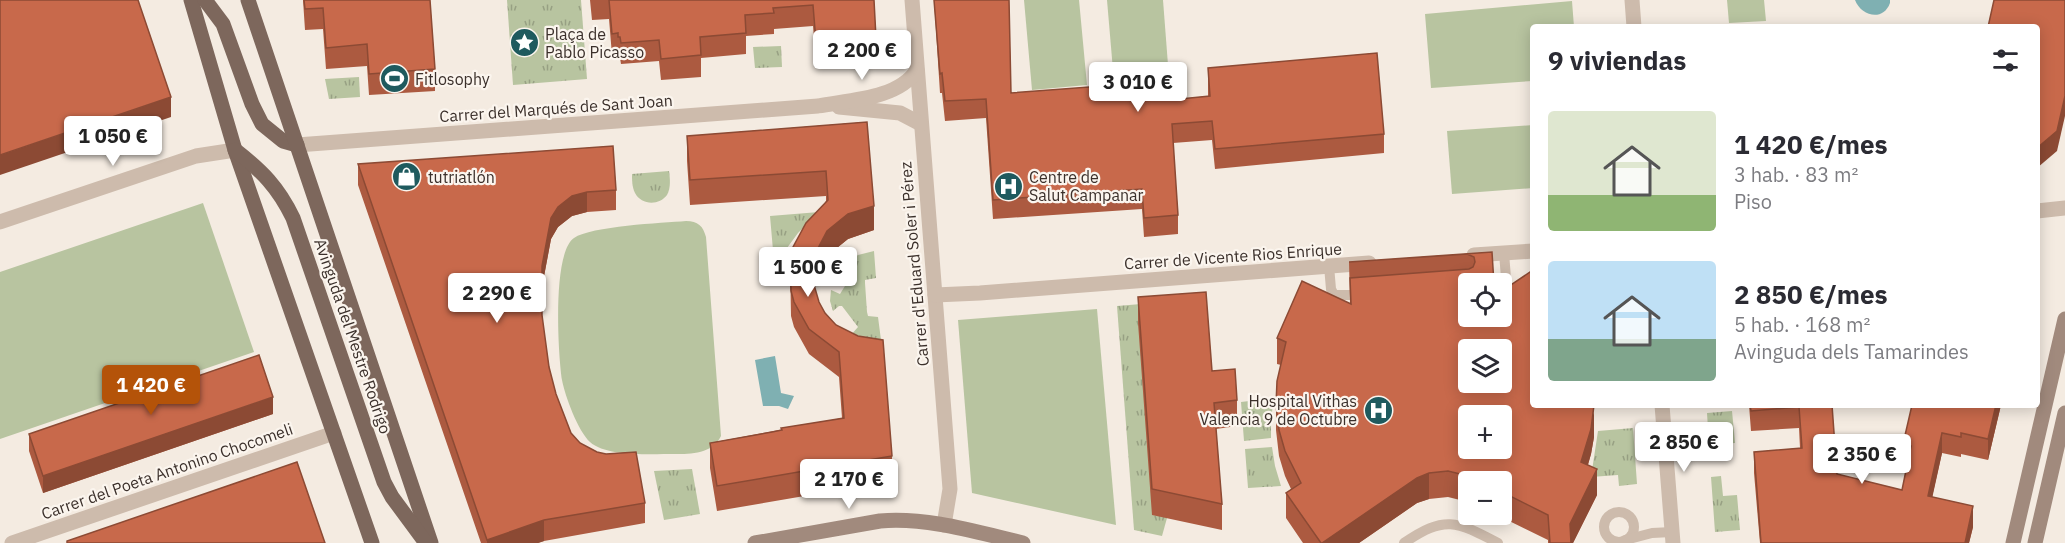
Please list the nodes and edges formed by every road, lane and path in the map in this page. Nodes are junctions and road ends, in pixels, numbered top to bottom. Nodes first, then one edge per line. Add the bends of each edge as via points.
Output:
1 (191, 0) edge
2 (205, 0) edge
3 (248, 0) edge
4 (912, 0) edge
5 (1632, 0) edge
6 (1634, 24) edge
7 (917, 70) junction
8 (818, 106) junction
9 (921, 124) junction
10 (297, 145) junction
11 (235, 150) junction
12 (2065, 208) edge
13 (2040, 211) edge
14 (0, 222) edge
15 (1530, 251) edge
16 (1504, 253) junction
17 (1458, 256) edge
18 (1388, 262) edge
19 (1329, 266) junction
20 (1506, 273) edge
21 (1373, 294) edge
22 (935, 295) junction
23 (2065, 319) edge
24 (1662, 408) edge
25 (2065, 413) edge
26 (334, 433) junction
27 (1629, 516) junction
28 (944, 525) junction
29 (1652, 533) junction
30 (1673, 538) edge
31 (1625, 540) junction
32 (12, 543) edge
33 (372, 543) edge
34 (426, 543) edge
35 (431, 543) edge
36 (755, 543) edge
37 (1023, 543) edge
38 (1404, 543) edge
39 (1498, 543) edge
40 (2013, 543) edge
41 (2035, 543) edge

1 - 11 main road
2 - 10 main road via 223,24 261,124 283,141
3 - 10 main road, Avinguda del Mestre Rodrigo
4 - 7 street, Carrer d'Eduard Soler i Pérez
5 - 6 street
7 - 8 street, Carrer del Marqués de Sant Joan via 911,79 891,91
7 - 9 street, Carrer d'Eduard Soler i Pérez
8 - 9 street, Carrer del Marqués de Sant Joan via 900,113
8 - 10 street, Carrer del Marqués de Sant Joan
9 - 22 street, Carrer d'Eduard Soler i Pérez
10 - 35 main road, Avinguda del Mestre Rodrigo
11 - 14 street via 196,156
11 - 26 main road
11 - 34 main road, Avinguda del Mestre Rodrigo via 267,177 286,203 384,482
12 - 13 street
15 - 16 street
16 - 17 street
16 - 20 lane
18 - 19 street, Carrer de Vicente Rios Enrique
19 - 21 lane via 1334,295
19 - 22 street, Carrer de Vicente Rios Enrique
22 - 28 street, Carrer d'Eduard Soler i Pérez via 950,489
23 - 40 street
24 - 30 street
25 - 41 street
26 - 32 street, Carrer del Poeta Antonino Chocomeli
26 - 33 main road
27 - 29 lane
27 - 31 lane via 1634,529
27 - 31 lane via 1615,512 1604,522 1611,540
28 - 36 street via 900,519
28 - 37 street
29 - 30 lane
29 - 31 lane
38 - 39 lane via 1431,526 1444,523 1474,530

